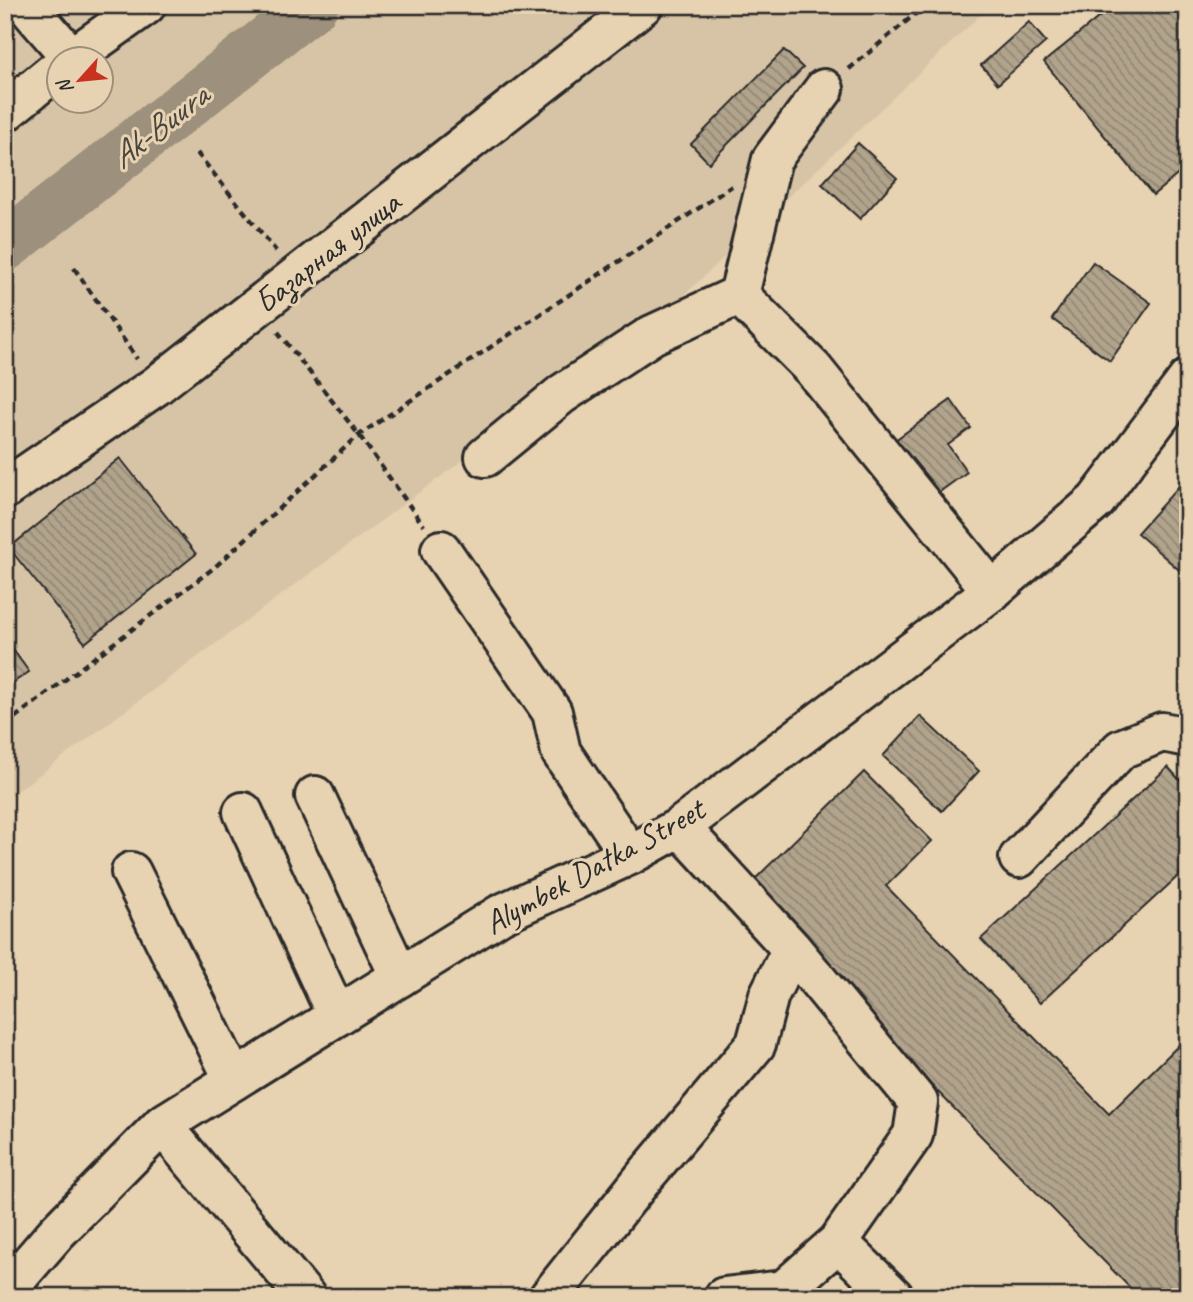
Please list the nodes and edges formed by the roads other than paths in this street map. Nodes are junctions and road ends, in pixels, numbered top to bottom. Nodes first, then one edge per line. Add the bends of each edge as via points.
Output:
1 (26, 5) edge
2 (146, 5) edge
3 (643, 5) edge
4 (55, 46) edge
5 (87, 46) edge
6 (46, 78) edge
7 (824, 89) road end
8 (5, 112) edge
9 (739, 295) junction
10 (1188, 379) edge
11 (485, 457) dead end
12 (5, 489) edge
13 (441, 550) road end
14 (992, 591) junction
15 (1188, 737) edge
16 (315, 796) dead end
17 (243, 812) dead end
18 (680, 827) junction
19 (630, 855) junction
20 (1019, 858) dead end
21 (131, 873) dead end
22 (792, 949) junction
23 (400, 977) junction
24 (337, 1016) junction
25 (234, 1080) junction
26 (162, 1125) junction
27 (838, 1242) junction
28 (5, 1292) edge
29 (554, 1295) edge
30 (306, 1297) edge
31 (724, 1297) edge
32 (894, 1297) edge

1 - 4 street
2 - 5 street
3 - 12 street, Базарная улица via 156,386
6 - 8 street
7 - 9 street via 772,159
9 - 11 street via 652,335 562,394
9 - 14 street via 813,369
10 - 14 street, Alymbek Datka Street via 1096,501
13 - 19 street via 552,712 561,752
14 - 18 street, Alymbek Datka Street
15 - 20 street via 1162,732 1121,749
16 - 23 street
17 - 24 street
18 - 19 street, Alymbek Datka Street
18 - 22 street
19 - 23 street, Alymbek Datka Street via 501,914
21 - 25 street
22 - 27 street via 918,1102 913,1135
22 - 29 street via 769,995 756,1044 645,1176
23 - 24 street, Alymbek Datka Street
24 - 25 street, Alymbek Datka Street
25 - 26 street, Alymbek Datka Street
26 - 28 street, Alymbek Datka Street
26 - 30 street
27 - 31 street via 784,1290
27 - 32 street

